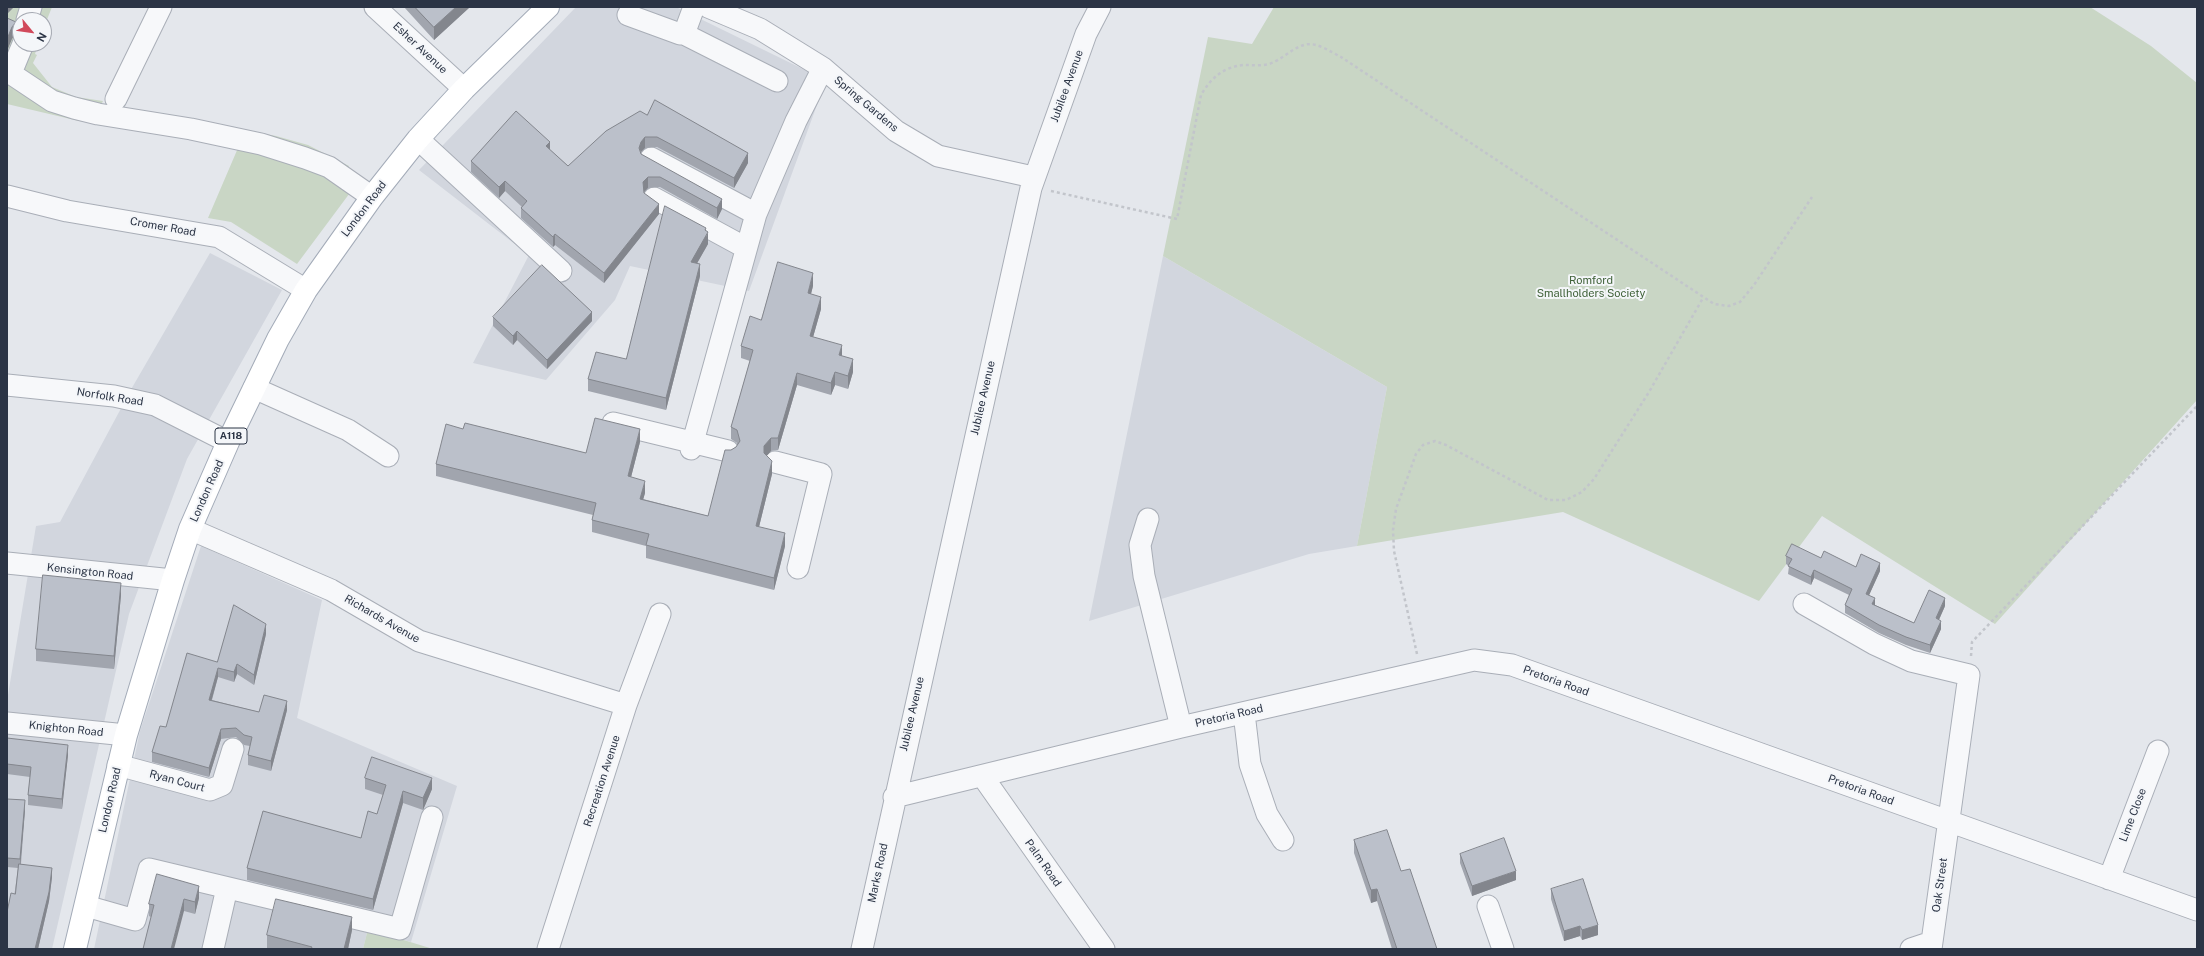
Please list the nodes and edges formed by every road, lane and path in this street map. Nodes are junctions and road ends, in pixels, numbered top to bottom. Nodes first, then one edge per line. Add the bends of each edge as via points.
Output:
1 (161, 7) edge
2 (375, 7) edge
3 (548, 7) edge
4 (694, 7) edge
5 (708, 7) edge
6 (1100, 7) edge
7 (628, 15) dead end
8 (684, 34) junction
9 (18, 52) edge
10 (823, 68) junction
11 (9, 72) edge
12 (777, 81) dead end
13 (464, 89) junction
14 (116, 99) dead end
15 (418, 140) junction
16 (651, 158) edge
17 (1032, 182) junction
18 (7, 196) edge
19 (372, 197) junction
20 (1812, 197) dead end
21 (654, 198) edge
22 (756, 214) junction
23 (746, 248) junction
24 (561, 271) dead end
25 (306, 290) junction
26 (1703, 298) junction
27 (7, 384) edge
28 (254, 388) junction
29 (2197, 406) edge
30 (599, 419) edge
31 (228, 442) junction
32 (692, 446) junction
33 (728, 451) edge
34 (388, 456) dead end
35 (775, 462) dead end
36 (1148, 519) dead end
37 (190, 529) junction
38 (7, 563) edge
39 (798, 568) dead end
40 (173, 580) junction
41 (1804, 604) dead end
42 (660, 614) dead end
43 (1421, 672) junction
44 (1969, 675) junction
45 (626, 705) junction
46 (1244, 713) junction
47 (7, 723) edge
48 (1180, 727) junction
49 (126, 735) junction
50 (233, 749) dead end
51 (2158, 751) dead end
52 (118, 765) junction
53 (983, 777) junction
54 (894, 797) junction
55 (432, 817) dead end
56 (1949, 821) junction
57 (1283, 840) dead end
58 (2109, 879) junction
59 (227, 888) junction
60 (86, 906) junction
61 (1488, 906) dead end
62 (2197, 910) edge
63 (1932, 945) edge
64 (75, 949) edge
65 (213, 949) edge
66 (548, 949) edge
67 (862, 949) edge
68 (1104, 949) edge
69 (1503, 949) edge
70 (1911, 949) edge

1 - 14 street
2 - 13 street, Esher Avenue
3 - 13 main road, London Road / A118
4 - 8 street
5 - 10 street, Spring Gardens via 760,29
6 - 17 street, Jubilee Avenue via 1086,34
7 - 8 street
8 - 12 street
9 - 11 street
10 - 17 street, Spring Gardens via 896,131 938,156
10 - 22 street via 796,121
11 - 19 street via 52,101 74,108 270,146 329,167
13 - 15 main road, London Road / A118
15 - 19 main road, London Road / A118
15 - 24 street
16 - 22 street
17 - 26 path via 1177,219 1201,95 1210,81 1225,70 1268,64 1284,58 1304,44 1318,45 1341,57
17 - 54 street, Jubilee Avenue
18 - 25 street, Cromer Road via 67,210 219,237
19 - 25 main road, London Road / A118
20 - 26 path via 1740,302 1729,306 1714,304
21 - 23 street
22 - 23 street
23 - 32 street
25 - 28 main road, London Road / A118
26 - 43 path via 1645,398 1594,479 1582,492 1566,500 1548,500 1435,441 1423,445 1416,454 1396,509 1393,530 1394,551
27 - 31 street, Norfolk Road via 114,396 155,405
28 - 31 main road, London Road / A118
28 - 34 street via 348,430
29 - 44 path via 1972,642
30 - 32 street
31 - 37 main road, London Road / A118
32 - 33 street
35 - 39 street via 821,474
36 - 48 street via 1140,545 1144,576
37 - 40 main road, London Road / A118
37 - 45 street, Richards Avenue via 331,590 419,641
38 - 40 street, Kensington Road
40 - 49 main road, London Road / A118
41 - 44 street via 1874,644 1911,660
42 - 45 street, Recreation Avenue
43 - 46 street, Pretoria Road
43 - 56 street, Pretoria Road via 1474,660 1512,665
44 - 56 street, Oak Street
45 - 66 street, Recreation Avenue
46 - 48 street, Pretoria Road
46 - 57 street via 1250,764 1267,814
47 - 49 street, Knighton Road
48 - 53 street, Pretoria Road
49 - 52 main road, London Road / A118
50 - 52 street, Ryan Court via 222,785 210,790
51 - 58 street, Lime Close
52 - 60 main road, London Road / A118
53 - 54 street, Pretoria Road
53 - 68 street, Palm Road
54 - 67 street, Marks Road
55 - 59 street via 400,929
56 - 58 street, Pretoria Road
56 - 63 street, Oak Street
58 - 62 street, Pretoria Road
59 - 60 street via 149,870 135,920
59 - 65 street
60 - 64 main road, London Road / A118
61 - 69 street
63 - 70 street

